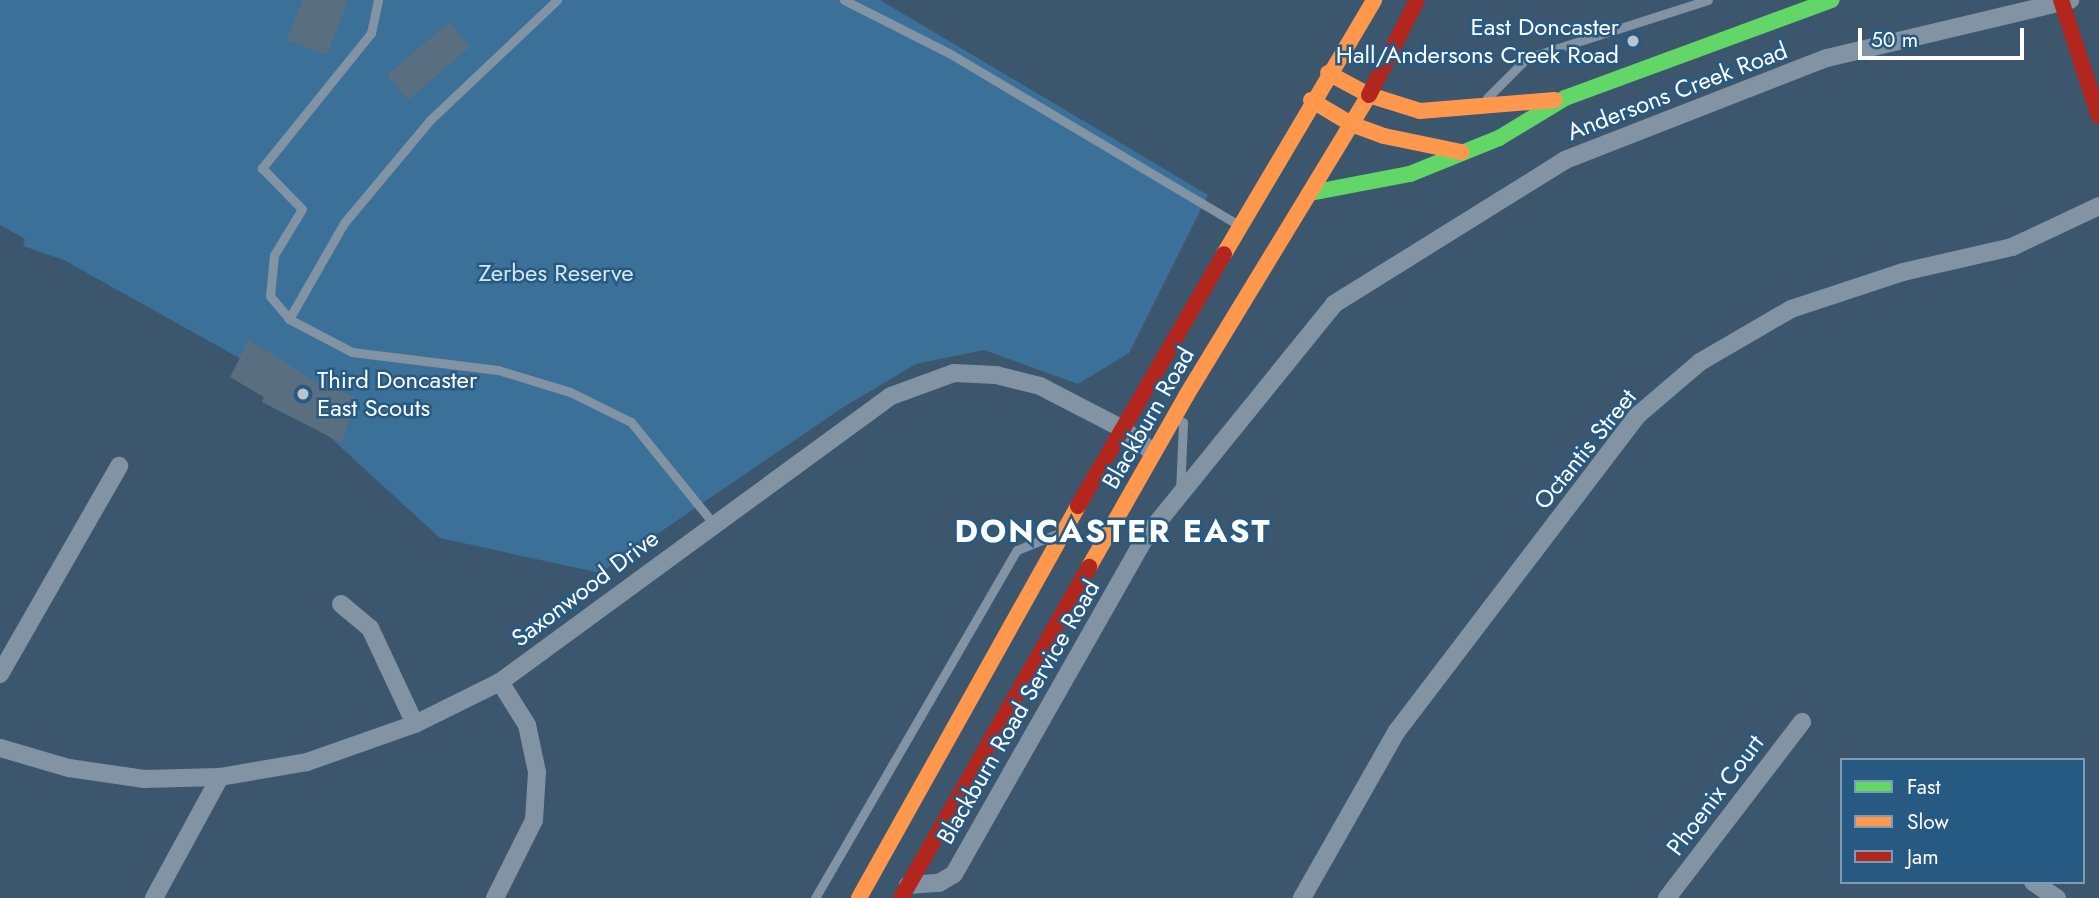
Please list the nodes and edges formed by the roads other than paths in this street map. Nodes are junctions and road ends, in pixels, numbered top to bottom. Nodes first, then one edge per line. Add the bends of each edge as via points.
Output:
1 (378, 0) edge
2 (557, 0) edge
3 (844, 0) edge
4 (1374, 0) edge
5 (1417, 0) edge
6 (1708, 0) edge
7 (1832, 0) edge
8 (2064, 1) edge
9 (1328, 73) junction
10 (1368, 95) junction
11 (1565, 98) junction
12 (1311, 100) junction
13 (1476, 109) junction
14 (2099, 116) edge
15 (1350, 124) junction
16 (1461, 152) junction
17 (1310, 193) junction
18 (2099, 206) edge
19 (1239, 225) junction
20 (1334, 304) joint
21 (289, 319) junction
22 (1186, 396) junction
23 (1121, 428) junction
24 (1153, 452) junction
25 (119, 466) dead end
26 (1180, 493) junction
27 (713, 523) junction
28 (1064, 532) junction
29 (341, 604) dead end
30 (0, 674) edge
31 (500, 682) junction
32 (1802, 722) dead end
33 (415, 724) junction
34 (0, 748) edge
35 (220, 777) junction
36 (2036, 884) edge
37 (905, 891) edge
38 (154, 898) edge
39 (495, 898) edge
40 (815, 898) edge
41 (859, 898) edge
42 (1302, 898) edge
43 (1667, 898) edge
44 (2057, 898) edge

1 - 21 lane via 371,33 262,168 302,209 274,256 270,296
2 - 21 lane via 430,120 344,223
3 - 19 lane via 948,53
4 - 9 main road, Blackburn Road
5 - 10 main road, Blackburn Road
6 - 13 lane via 1527,58
7 - 11 main road, Andersons Creek Road
8 - 14 main road
8 - 20 street, Andersons Creek Road via 1827,58 1565,160
9 - 10 main road, Andersons Creek Road
9 - 12 main road, Blackburn Road
10 - 13 main road, Andersons Creek Road via 1420,111
10 - 15 main road, Blackburn Road
11 - 13 main road, Andersons Creek Road
11 - 16 main road, Andersons Creek Road via 1499,138
12 - 15 main road
12 - 19 main road, Blackburn Road
15 - 16 main road
15 - 17 main road, Blackburn Road
16 - 17 main road, Andersons Creek Road via 1410,174
17 - 22 main road, Blackburn Road
18 - 42 street, Octantis Street via 2012,247 1903,272 1791,309 1700,362 1638,415 1397,731
19 - 23 main road, Blackburn Road
20 - 26 street, Blackburn Road Service Road
21 - 27 lane via 352,352 498,370 570,392 631,422
22 - 24 main road, Blackburn Road
22 - 26 lane
23 - 24 street, Saxonwood Drive
23 - 27 street, Saxonwood Drive via 1040,386 996,375 954,373 891,396
23 - 28 main road, Blackburn Road
24 - 37 main road, Blackburn Road
25 - 30 street
26 - 37 street, Blackburn Road Service Road via 1144,539 961,863 939,883
27 - 31 street, Saxonwood Drive
28 - 40 lane via 1017,550
28 - 41 main road, Blackburn Road
29 - 33 street via 370,628
31 - 33 street, Saxonwood Drive
31 - 39 street via 527,725 537,772 534,820
32 - 43 street, Phoenix Court
33 - 35 street, Saxonwood Drive via 307,762
34 - 35 street, Saxonwood Drive via 69,768 144,779
35 - 38 street
36 - 44 street

